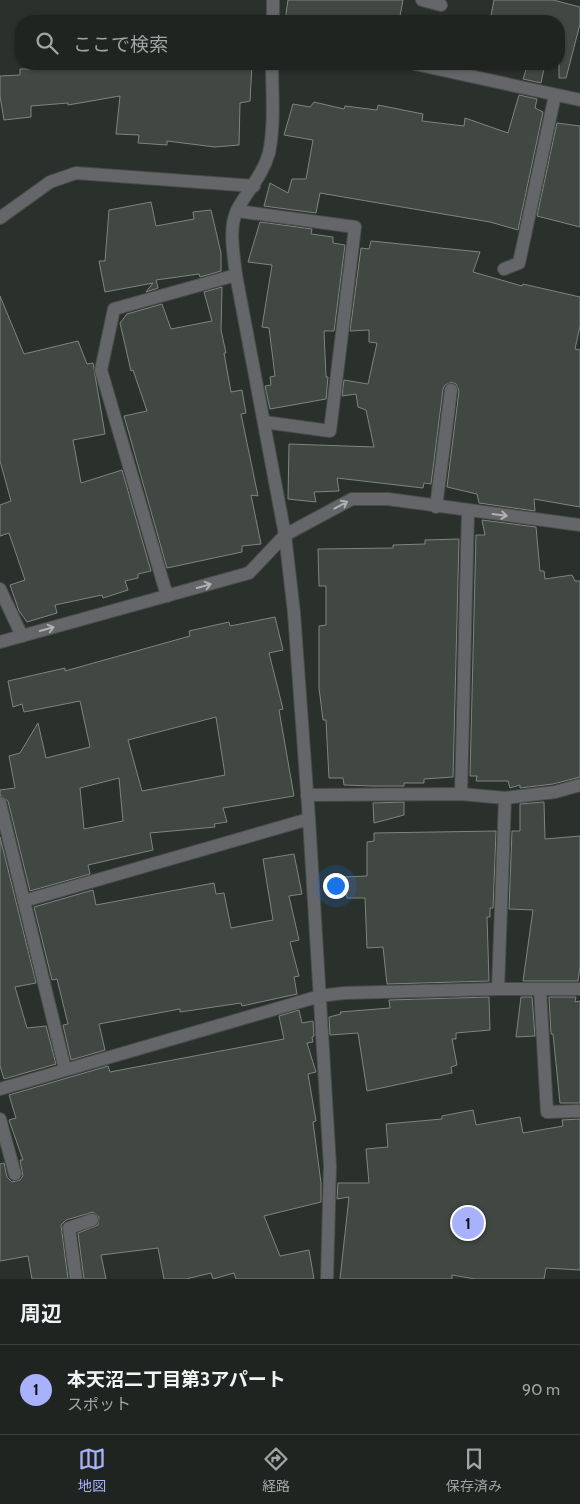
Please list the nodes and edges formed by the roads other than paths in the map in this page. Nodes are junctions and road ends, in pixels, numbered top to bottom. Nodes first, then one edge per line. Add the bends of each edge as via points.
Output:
1 (273, 0) edge
2 (422, 0) edge
3 (441, 5) dead end
4 (273, 15) edge
5 (272, 70) edge
6 (443, 70) edge
7 (555, 95) junction
8 (580, 100) edge
9 (254, 186) junction
10 (237, 211) junction
11 (0, 218) edge
12 (504, 269) dead end
13 (236, 276) junction
14 (451, 390) dead end
15 (264, 422) junction
16 (436, 507) junction
17 (468, 512) junction
18 (580, 525) edge
19 (284, 535) junction
20 (0, 589) edge
21 (167, 596) junction
22 (22, 636) junction
23 (0, 642) edge
24 (580, 785) edge
25 (460, 794) junction
26 (307, 795) junction
27 (505, 798) junction
28 (0, 803) edge
29 (309, 819) junction
30 (24, 901) junction
31 (498, 989) junction
32 (540, 989) junction
33 (580, 989) edge
34 (320, 996) junction
35 (65, 1070) junction
36 (0, 1088) edge
37 (580, 1110) edge
38 (0, 1119) edge
39 (15, 1174) dead end
40 (92, 1220) dead end
41 (76, 1279) edge
42 (327, 1279) edge

1 - 4 street
2 - 3 street
5 - 9 street via 272,125 268,154
6 - 7 street
7 - 8 street
7 - 12 street via 519,264
9 - 10 street
9 - 11 street via 76,173 50,182
10 - 13 street via 233,242
10 - 15 street via 355,227 330,431
13 - 15 street
13 - 21 street via 114,309 101,370
14 - 16 street
15 - 19 street
16 - 17 street
19 -> 16 street via 352,499 388,499
17 -> 18 street
17 - 25 street
21 -> 19 street via 249,573
19 - 26 street via 294,613
20 - 22 street
22 -> 21 street
22 - 23 street
24 - 27 street via 555,792
25 - 26 street
25 - 27 street
26 - 29 street
27 - 31 street
28 - 30 street
29 - 30 street
29 - 34 street
30 - 35 street
31 - 32 street
31 - 34 street
32 - 33 street
32 - 37 street via 547,1112
34 - 35 street
34 - 42 street via 330,1166
35 - 36 street
38 - 39 street
40 - 41 street via 69,1228

